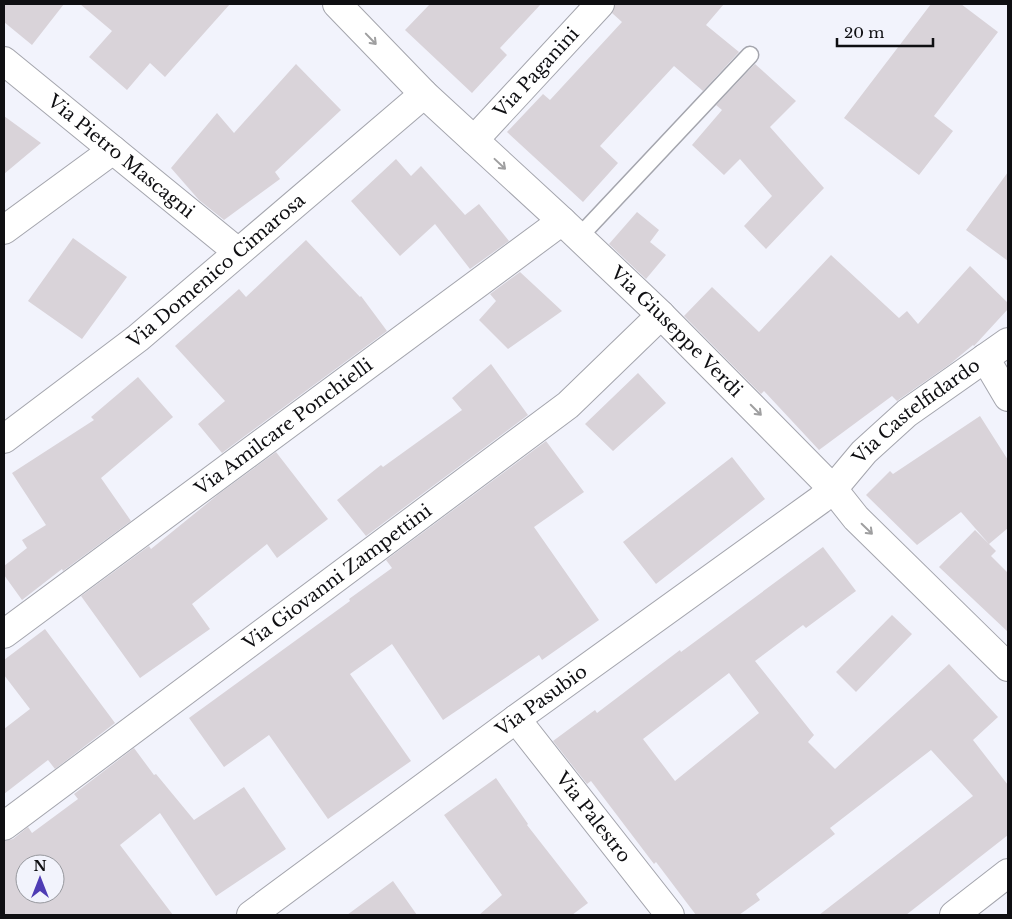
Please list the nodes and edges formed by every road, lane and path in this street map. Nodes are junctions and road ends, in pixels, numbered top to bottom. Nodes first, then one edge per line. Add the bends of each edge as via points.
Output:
1 (337, 4) edge
2 (600, 4) edge
3 (750, 55) dead end
4 (4, 61) edge
5 (424, 94) junction
6 (474, 140) junction
7 (113, 150) junction
8 (570, 229) junction
9 (4, 230) edge
10 (238, 252) junction
11 (660, 315) junction
12 (1008, 342) edge
13 (985, 358) junction
14 (1008, 397) edge
15 (4, 439) edge
16 (834, 489) junction
17 (4, 634) edge
18 (1008, 667) edge
19 (516, 719) junction
20 (4, 826) edge
21 (1008, 873) edge
22 (251, 915) edge
23 (670, 915) edge
24 (954, 915) edge

1 -> 5 street, Via Giuseppe Verdi
2 - 6 street, Via Paganini
3 - 8 lane
4 - 7 street, Via Pietro Mascagni
5 - 6 street, Via Giuseppe Verdi
5 - 10 street, Via Domenico Cimarosa
6 -> 8 street, Via Giuseppe Verdi
7 - 9 street
7 - 10 street, Via Pietro Mascagni
8 - 11 street, Via Giuseppe Verdi
8 - 17 street, Via Amilcare Ponchielli
10 - 15 street, Via Domenico Cimarosa via 138,338
11 -> 16 street, Via Giuseppe Verdi
11 - 20 street, Via Giovanni Zampettini via 568,406
12 - 13 street, Via Castelfidardo
13 - 14 street
13 - 16 street, Via Castelfidardo via 907,413 864,452
16 -> 18 street, Via Giuseppe Verdi via 856,518
16 - 19 street, Via Pasubio
19 - 22 street, Via Pasubio
19 - 23 street, Via Palestro
21 - 24 street

